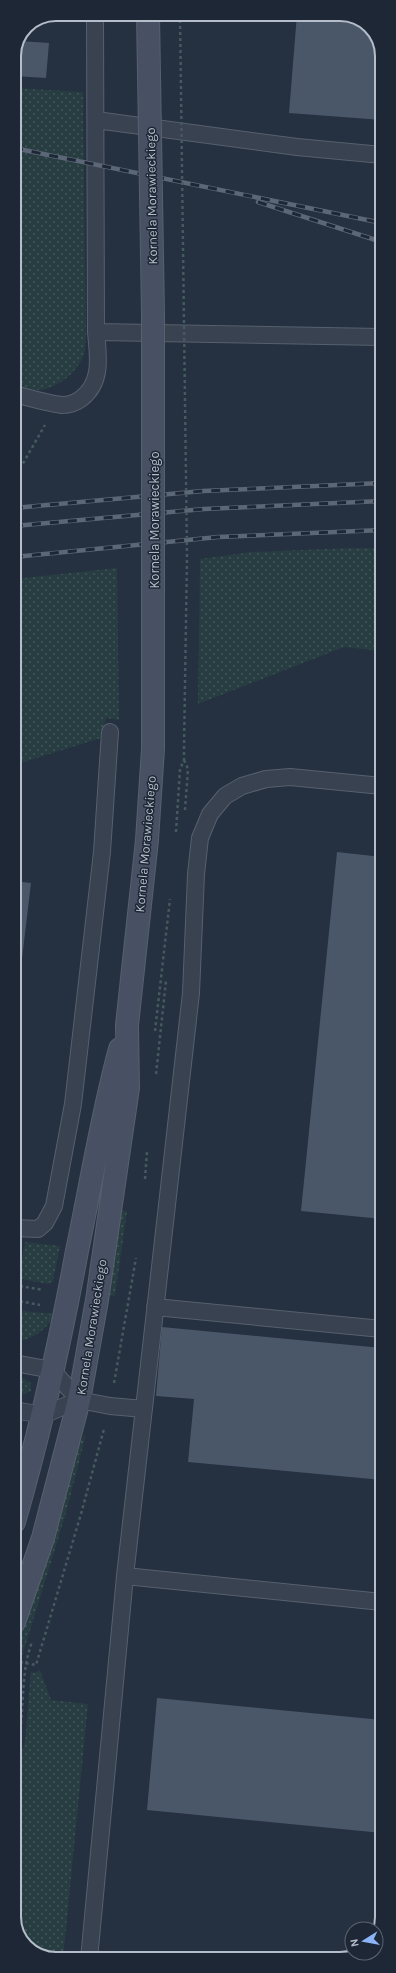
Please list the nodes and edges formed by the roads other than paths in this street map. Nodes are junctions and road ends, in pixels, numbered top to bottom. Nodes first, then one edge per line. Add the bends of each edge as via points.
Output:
1 (95, 21) edge
2 (148, 21) edge
3 (96, 120) junction
4 (375, 154) edge
5 (96, 332) junction
6 (375, 337) edge
7 (21, 396) edge
8 (110, 732) dead end
9 (375, 785) edge
10 (127, 1025) junction
11 (21, 1228) edge
12 (155, 1307) junction
13 (375, 1328) edge
14 (21, 1364) edge
15 (52, 1370) junction
16 (79, 1400) junction
17 (144, 1409) junction
18 (21, 1411) edge
19 (43, 1415) junction
20 (21, 1496) edge
21 (125, 1576) junction
22 (375, 1601) edge
23 (21, 1602) edge
24 (90, 1952) edge

1 - 3 lane
2 - 10 street, Kornela Morawieckiego, bridge via 154,323 152,749 147,840
3 - 4 lane via 297,147
3 - 5 lane
5 - 6 lane
5 - 7 lane via 99,363 97,377 90,392 78,402 64,405
8 - 11 lane via 102,852 72,1111 54,1206 45,1223 38,1229
9 - 12 lane via 290,777 266,779 242,786 225,796 210,814 200,838 190,992
10 - 15 street, Kornela Morawieckiego via 110,1086
10 - 16 street, Kornela Morawieckiego via 128,1088 114,1193
12 - 13 lane
12 - 17 lane
14 - 15 lane
15 - 16 lane
15 - 19 street, Kornela Morawieckiego
16 - 17 lane
16 - 19 lane
16 - 23 street, Kornela Morawieckiego via 43,1538
17 - 21 lane
18 - 19 lane
19 - 20 street, Kornela Morawieckiego
21 - 22 lane
21 - 24 lane

